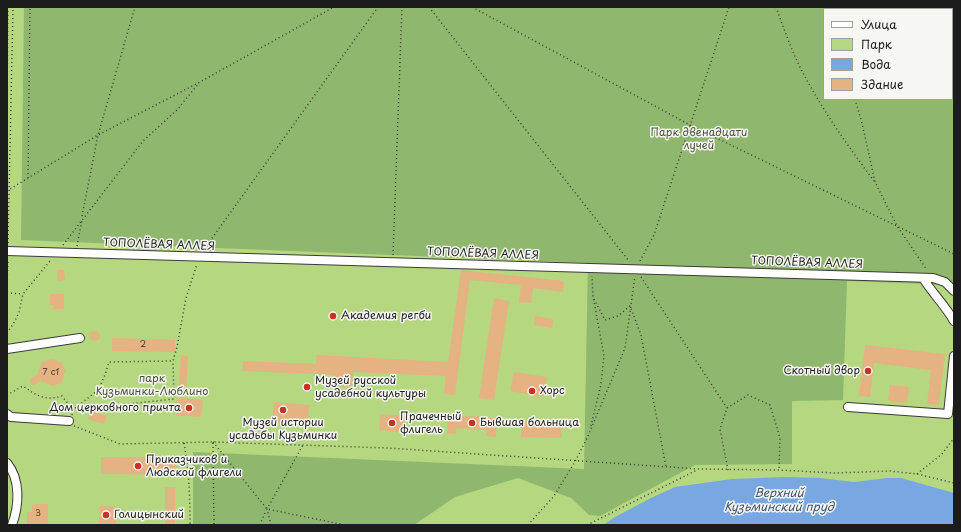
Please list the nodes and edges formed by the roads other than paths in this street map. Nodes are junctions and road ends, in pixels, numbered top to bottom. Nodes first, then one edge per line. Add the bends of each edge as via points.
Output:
1 (8, 251) edge
2 (923, 278) junction
3 (954, 291) edge
4 (954, 321) edge
5 (80, 338) dead end
6 (7, 349) edge
7 (954, 356) edge
8 (848, 407) dead end
9 (7, 414) edge
10 (69, 421) road end
11 (7, 463) edge
12 (12, 525) edge

1 - 2 street, ТОПОЛЁВАЯ АЛЛЕЯ
2 - 3 street, ТОПОЛЁВАЯ АЛЛЕЯ via 945,282
2 - 4 street
5 - 6 street
7 - 8 street via 948,414
9 - 10 street via 11,417
11 - 12 street via 16,482 18,498

